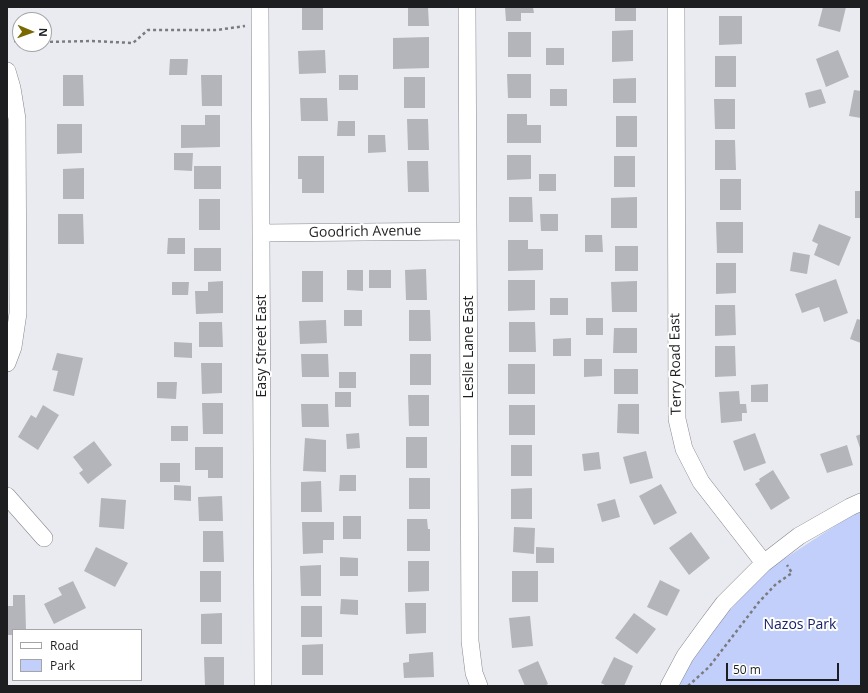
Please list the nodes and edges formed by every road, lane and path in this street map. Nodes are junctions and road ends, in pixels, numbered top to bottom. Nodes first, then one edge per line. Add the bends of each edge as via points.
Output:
1 (260, 7) edge
2 (467, 7) edge
3 (676, 7) edge
4 (260, 26) junction
5 (52, 42) edge
6 (7, 71) edge
7 (468, 231) junction
8 (262, 233) junction
9 (7, 363) edge
10 (7, 496) edge
11 (861, 502) edge
12 (44, 538) dead end
13 (786, 562) dead end
14 (764, 563) junction
15 (263, 686) edge
16 (479, 686) edge
17 (669, 686) edge
18 (688, 686) edge

1 - 4 street, Easy Street East
2 - 7 street, Leslie Lane East
3 - 14 street, Terry Road East via 677,419 684,448 701,482
4 - 5 path via 216,30 148,30 133,42
4 - 8 street, Easy Street East
6 - 9 street via 17,119 18,313 13,347
7 - 8 street, Goodrich Avenue
7 - 16 street, Leslie Lane East via 470,642 474,673
8 - 15 street, Easy Street East
10 - 12 street
11 - 14 street via 799,536
13 - 18 path via 792,572 759,602 709,668
14 - 17 street via 724,602 685,656

